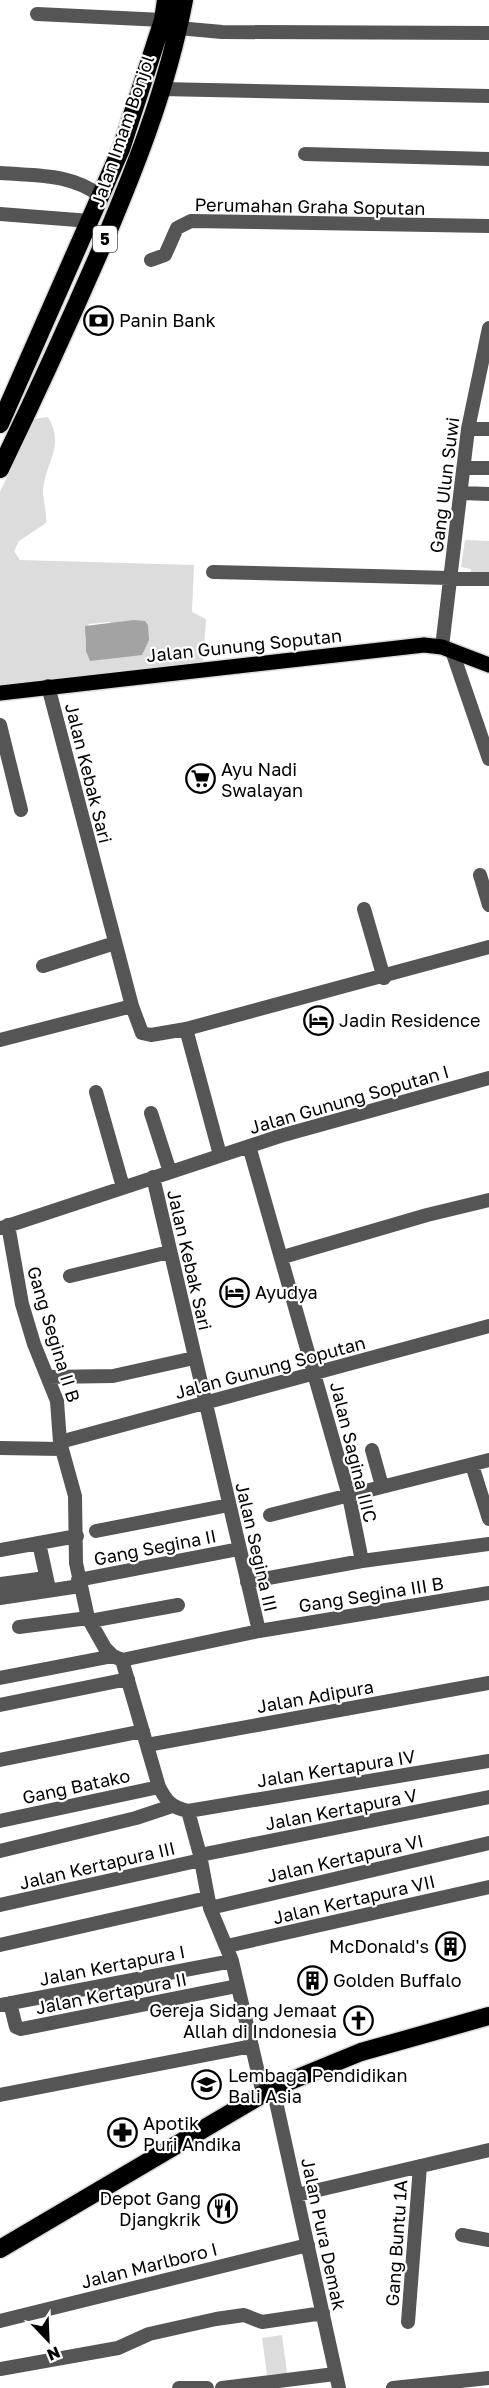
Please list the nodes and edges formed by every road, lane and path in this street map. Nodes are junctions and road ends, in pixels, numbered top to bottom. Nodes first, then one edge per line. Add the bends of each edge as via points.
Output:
1 (166, 0) edge
2 (184, 0) edge
3 (37, 14) dead end
4 (170, 24) junction
5 (489, 33) edge
6 (161, 89) junction
7 (489, 96) edge
8 (305, 154) dead end
9 (489, 159) edge
10 (0, 173) edge
11 (101, 196) junction
12 (0, 214) edge
13 (90, 221) junction
14 (489, 226) edge
15 (151, 260) dead end
16 (489, 328) edge
17 (482, 391) edge
18 (0, 424) edge
19 (468, 429) junction
20 (489, 429) edge
21 (465, 468) junction
22 (489, 468) edge
23 (0, 469) edge
24 (461, 494) junction
25 (489, 494) edge
26 (213, 572) dead end
27 (450, 578) junction
28 (489, 579) edge
29 (447, 649) junction
30 (489, 665) edge
31 (48, 687) junction
32 (0, 693) edge
33 (0, 725) edge
34 (489, 759) edge
35 (21, 810) dead end
36 (480, 875) dead end
37 (489, 905) edge
38 (364, 909) dead end
39 (115, 944) junction
40 (489, 947) edge
41 (43, 966) dead end
42 (384, 978) junction
43 (132, 1006) junction
44 (186, 1029) junction
45 (0, 1040) edge
46 (489, 1078) edge
47 (96, 1092) dead end
48 (152, 1113) dead end
49 (249, 1146) junction
50 (220, 1155) junction
51 (170, 1172) junction
52 (153, 1177) junction
53 (123, 1187) junction
54 (489, 1200) edge
55 (4, 1226) edge
56 (169, 1252) junction
57 (283, 1257) junction
58 (70, 1276) dead end
59 (489, 1326) edge
60 (194, 1358) junction
61 (315, 1374) junction
62 (48, 1377) junction
63 (205, 1405) junction
64 (61, 1446) junction
65 (0, 1448) edge
66 (372, 1450) dead end
67 (489, 1460) edge
68 (472, 1465) junction
69 (382, 1486) junction
70 (349, 1496) junction
71 (229, 1505) junction
72 (270, 1515) dead end
73 (489, 1519) edge
74 (96, 1531) dead end
75 (77, 1536) junction
76 (39, 1543) junction
77 (489, 1544) edge
78 (239, 1549) junction
79 (0, 1550) edge
80 (362, 1561) junction
81 (247, 1582) junction
82 (79, 1583) junction
83 (0, 1584) edge
84 (47, 1584) junction
85 (489, 1593) edge
86 (0, 1598) edge
87 (178, 1605) dead end
88 (89, 1620) junction
89 (19, 1627) dead end
90 (259, 1631) junction
91 (118, 1658) junction
92 (0, 1678) edge
93 (128, 1679) junction
94 (489, 1683) edge
95 (0, 1705) edge
96 (145, 1738) junction
97 (0, 1760) edge
98 (489, 1761) edge
99 (159, 1787) junction
100 (489, 1797) edge
101 (172, 1806) junction
102 (188, 1811) junction
103 (0, 1821) edge
104 (489, 1843) edge
105 (0, 1851) edge
106 (201, 1858) junction
107 (489, 1887) edge
108 (209, 1903) junction
109 (0, 1905) edge
110 (0, 1945) edge
111 (226, 1946) junction
112 (232, 1961) junction
113 (237, 1986) junction
114 (5, 2004) edge
115 (489, 2016) edge
116 (252, 2046) junction
117 (268, 2091) junction
118 (0, 2095) edge
119 (489, 2150) edge
120 (420, 2166) junction
121 (297, 2195) junction
122 (462, 2235) dead end
123 (489, 2240) edge
124 (308, 2245) junction
125 (0, 2249) edge
126 (323, 2313) junction
127 (0, 2321) edge
128 (408, 2322) dead end
129 (0, 2368) edge
130 (489, 2378) edge
131 (337, 2381) edge
132 (179, 2388) edge
133 (207, 2388) edge
134 (224, 2388) edge
135 (393, 2388) edge

1 - 4 highway, Jalan Imam Bonjol / 5
2 - 4 highway, Jalan Imam Bonjol / 5
3 - 4 street
4 - 5 street via 222,32
4 - 6 highway, Jalan Imam Bonjol / 5
4 - 11 highway, Jalan Imam Bonjol / 5
6 - 7 street
6 - 23 highway, Jalan Imam Bonjol / 5 via 111,226
8 - 9 street
10 - 11 street via 71,179
11 - 13 highway, Jalan Imam Bonjol / 5
12 - 13 street
13 - 18 highway, Jalan Imam Bonjol / 5
14 - 15 street, Perumahan Graha Soputan via 191,221 177,228 165,255
16 - 17 street, Gang Ulun Suwi
17 - 19 street, Gang Ulun Suwi
19 - 20 street
19 - 21 street, Gang Ulun Suwi
21 - 22 street
21 - 24 street, Gang Ulun Suwi
24 - 25 street
24 - 27 street, Gang Ulun Suwi
26 - 27 street
27 - 28 street
27 - 29 street, Gang Ulun Suwi
29 - 30 main road, Jalan Gunung Soputan
29 - 31 main road, Jalan Gunung Soputan via 424,645
29 - 34 street
31 - 32 main road, Jalan Gunung Soputan
31 - 39 street, Jalan Kebak Sari
33 - 35 street
36 - 37 street
38 - 42 street
39 - 41 street
39 - 43 street, Jalan Kebak Sari
40 - 42 street, Jalan Kebak Sari
42 - 44 street, Jalan Kebak Sari
43 - 44 street, Jalan Kebak Sari via 146,1035
43 - 45 street
44 - 50 street
46 - 49 street, Jalan Gunung Soputan I
47 - 53 street
48 - 51 street
49 - 50 street, Jalan Gunung Soputan I
49 - 57 street, Jalan Sagina IIIC
50 - 51 street, Jalan Kebak Sari
51 - 52 street, Jalan Kebak Sari
52 - 53 street
52 - 56 street, Jalan Kebak Sari
53 - 55 street
54 - 57 street
55 - 62 street, Gang Segina II B via 22,1304
56 - 58 street
56 - 60 street, Jalan Kebak Sari
57 - 61 street, Jalan Sagina IIIC
59 - 61 street, Jalan Gunung Soputan
60 - 62 street via 113,1376
60 - 63 street, Jalan Kebak Sari
61 - 63 street, Jalan Gunung Soputan
61 - 70 street, Jalan Sagina IIIC
62 - 64 street, Gang Segina II B via 57,1401
63 - 64 street, Jalan Gunung Soputan
63 - 71 street, Jalan Segina III
64 - 65 street, Jalan Gunung Soputan
64 - 75 street, Gang Segina II B via 75,1496
66 - 69 street
67 - 68 street
68 - 69 street
68 - 73 street
69 - 70 street
70 - 72 street
70 - 80 street, Jalan Sagina IIIC
71 - 74 street
71 - 78 street, Jalan Segina III
75 - 76 street
75 - 82 street, Gang Segina II B
76 - 79 street
76 - 84 street
77 - 80 street
78 - 81 street, Jalan Segina III
78 - 82 street, Gang Segina II
80 - 81 street
81 - 90 street, Jalan Segina III
82 - 84 street, Gang Segina II
82 - 88 street, Gang Segina II B
83 - 84 street
84 - 86 street
85 - 90 street, Gang Segina III B
87 - 88 street
88 - 89 street
88 - 91 street, Gang Segina II B via 100,1641
90 - 91 street, Jalan Segina III
91 - 92 street, Jalan Segina III
91 - 93 street, Gang Segina II B
93 - 95 street
93 - 96 street, Gang Segina II B
94 - 96 street, Jalan Adipura
96 - 97 street, Jalan Adipura
96 - 99 street, Gang Segina II B
98 - 102 street, Jalan Kertapura IV
99 - 101 street, Gang Segina II B
99 - 103 street, Gang Batako
100 - 106 street, Jalan Kertapura V
101 - 102 street
101 - 105 street
102 - 106 street, Jalan Pura Demak
104 - 108 street, Jalan Kertapura VI
106 - 108 street, Jalan Pura Demak
106 - 109 street, Jalan Kertapura III
107 - 111 street, Jalan Kertapura VII
108 - 110 street, Jalan Kertapura VI
108 - 111 street, Jalan Pura Demak
111 - 112 street, Jalan Pura Demak
112 - 113 street, Jalan Pura Demak
112 - 114 street, Jalan Kertapura I
113 - 114 street, Jalan Kertapura II via 21,2029 16,2027
113 - 116 street, Jalan Pura Demak
115 - 117 highway via 360,2052
116 - 117 street, Jalan Pura Demak
116 - 118 street
117 - 121 street, Jalan Pura Demak
117 - 125 highway
119 - 120 street
120 - 121 street
120 - 128 street, Gang Buntu 1A
121 - 124 street, Jalan Pura Demak
122 - 123 street
124 - 126 street, Jalan Pura Demak
124 - 127 street, Jalan Marlboro I
126 - 129 street via 262,2322 244,2315 216,2319 149,2334 118,2348
126 - 131 street, Jalan Pura Demak
130 - 135 street
131 - 134 street
132 - 133 street

